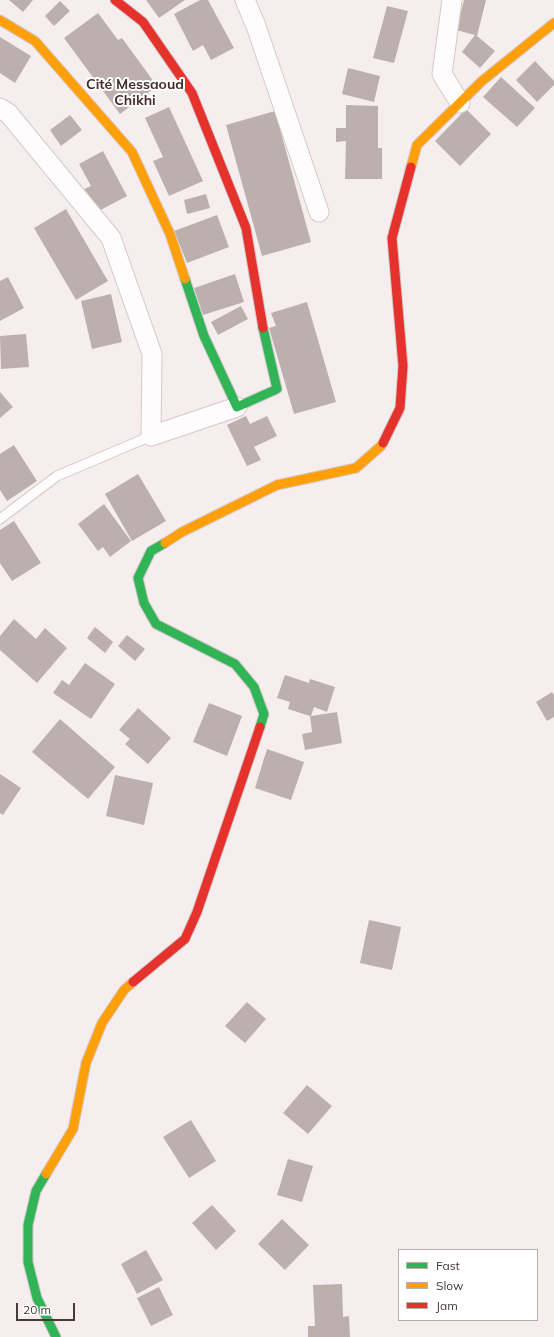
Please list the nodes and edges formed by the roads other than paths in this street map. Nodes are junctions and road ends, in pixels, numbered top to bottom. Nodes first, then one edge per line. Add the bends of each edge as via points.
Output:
1 (115, 0) edge
2 (245, 0) edge
3 (452, 0) edge
4 (0, 20) edge
5 (554, 24) edge
6 (460, 103) junction
7 (0, 108) edge
8 (319, 212) dead end
9 (237, 407) junction
10 (150, 436) junction
11 (0, 519) edge
12 (56, 1337) edge

1 - 9 street via 142,22 192,93 246,228 263,330 277,389
2 - 8 street
3 - 6 street via 442,74
4 - 9 street via 35,41 132,152 170,234 204,336
5 - 6 street via 482,81
6 - 12 street via 417,146 392,238 403,366 400,408 381,446 356,468 277,485 182,532 151,551 138,578 144,603 156,624 235,664 254,687 264,714 197,912 184,939 124,990 102,1023 86,1063 73,1129 36,1191 28,1225 28,1262 37,1298
7 - 10 street via 8,113 111,238 152,354
9 - 10 street
10 - 11 lane via 58,476

